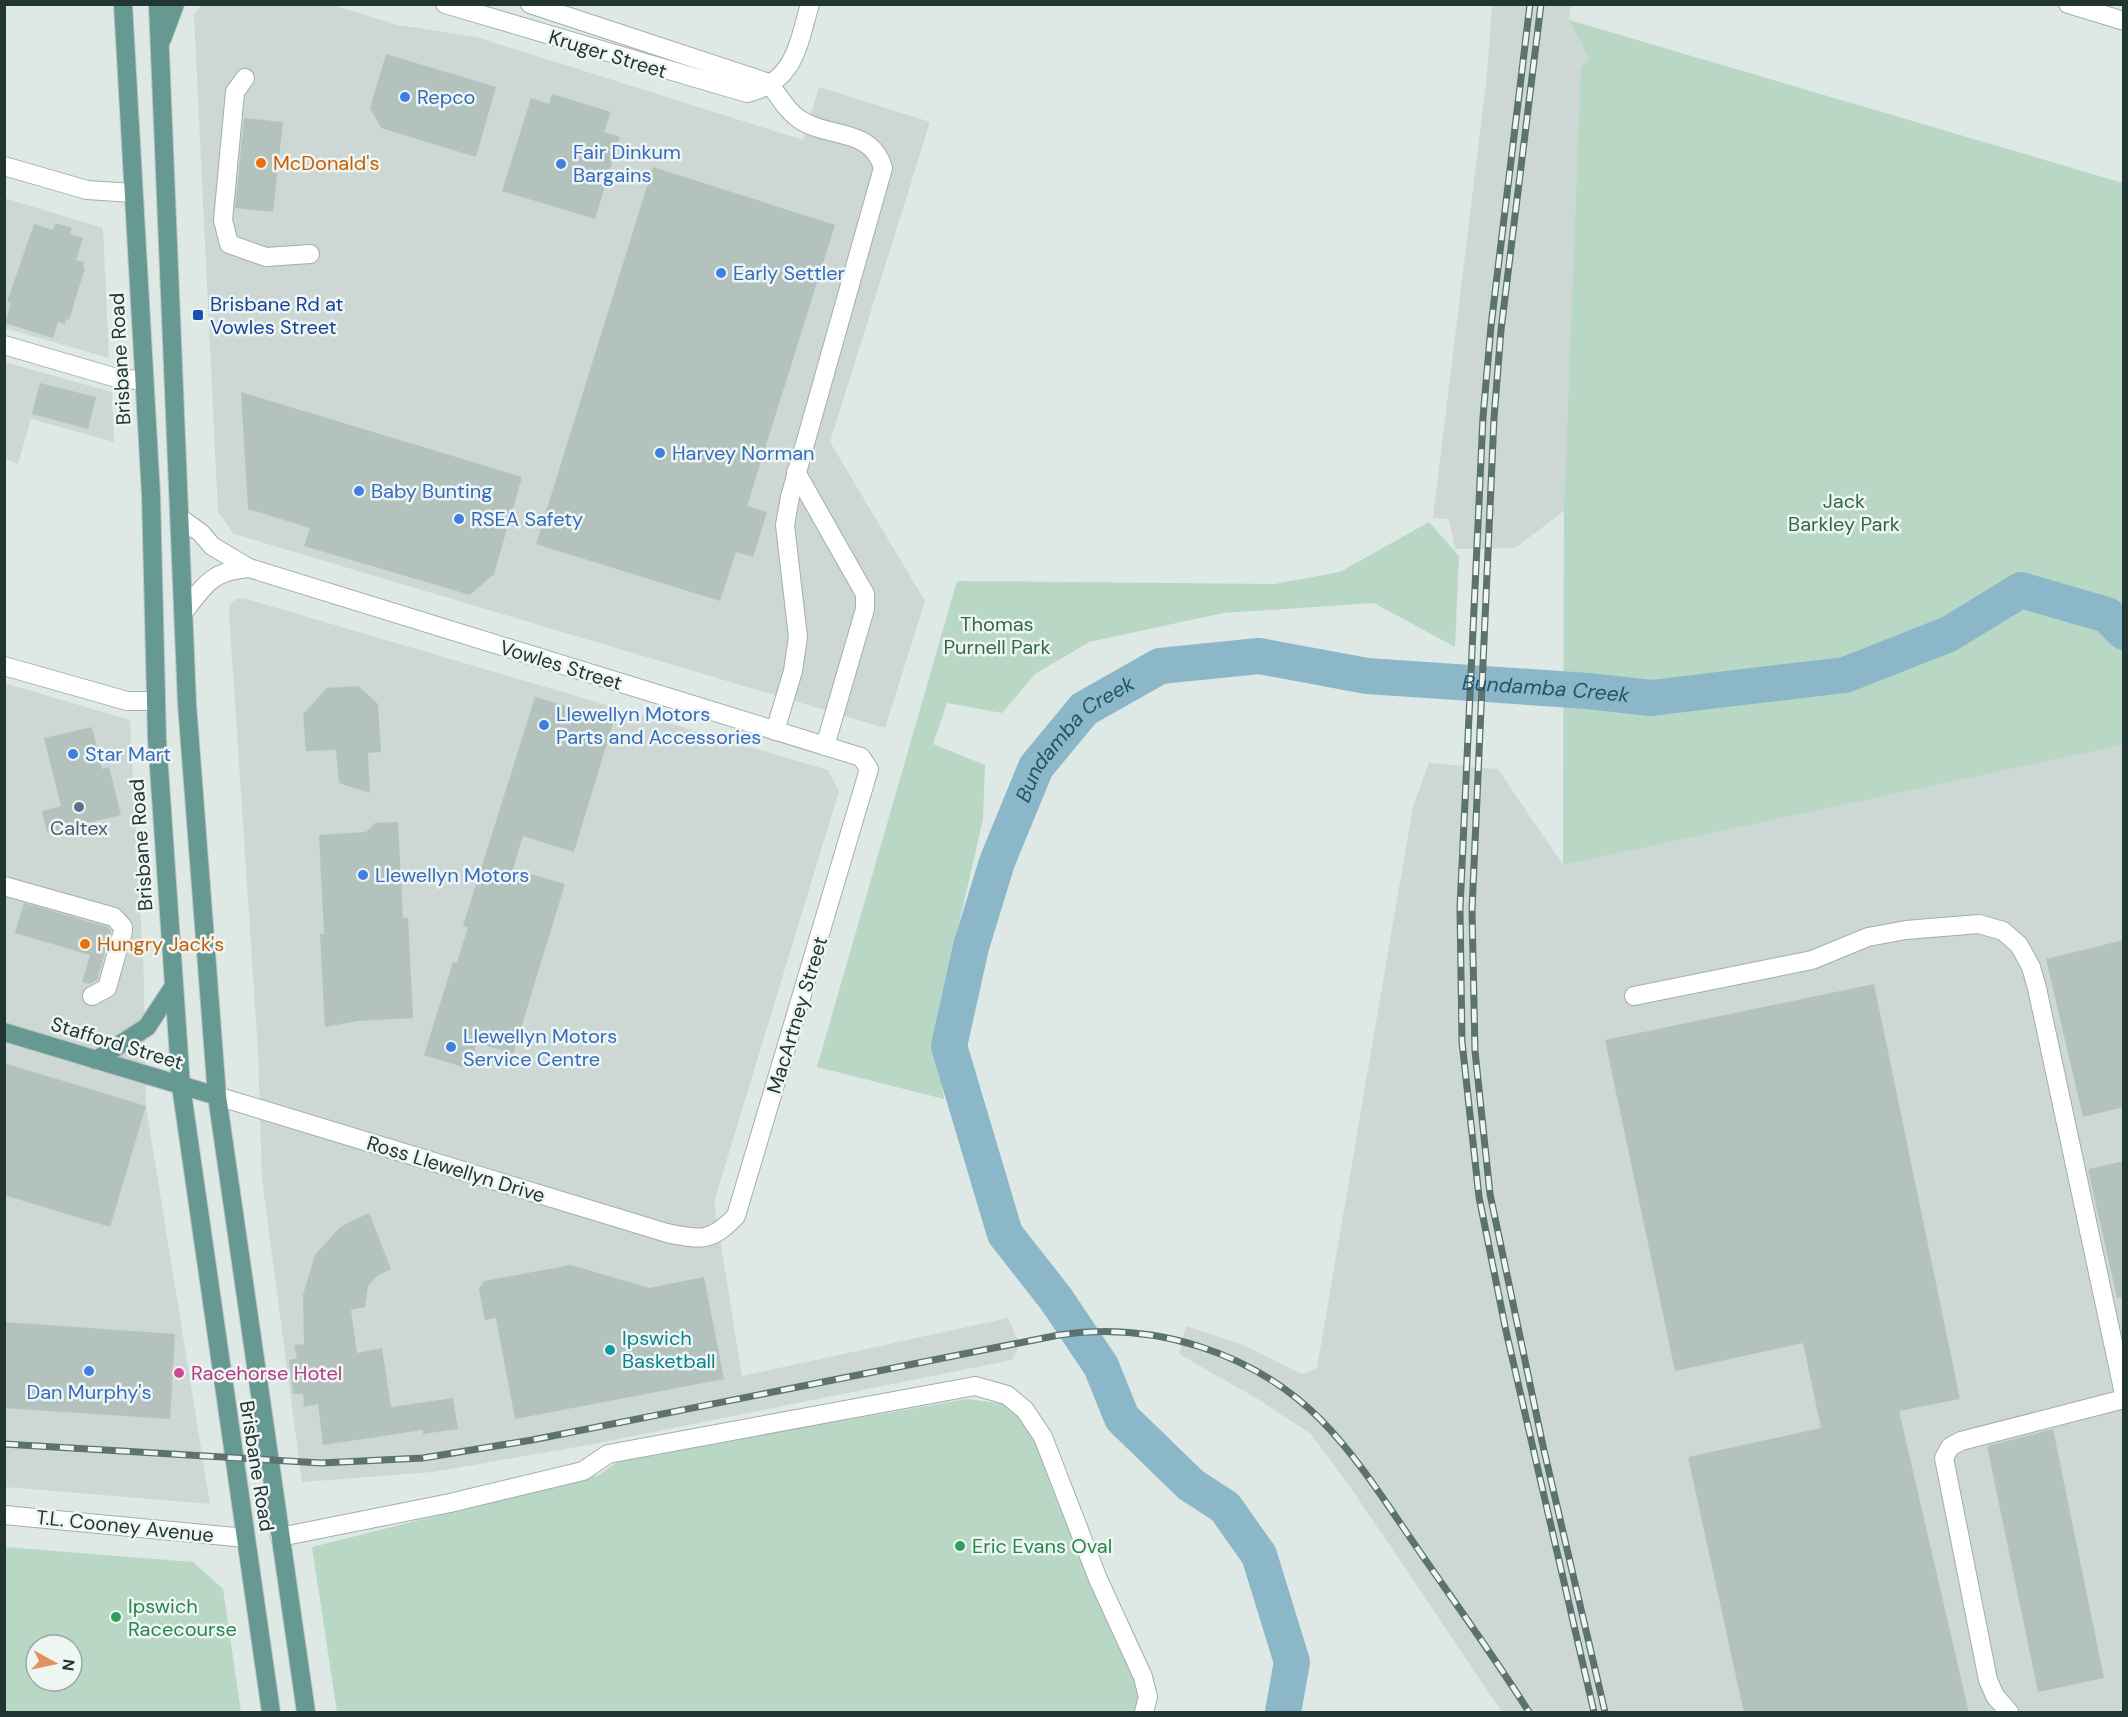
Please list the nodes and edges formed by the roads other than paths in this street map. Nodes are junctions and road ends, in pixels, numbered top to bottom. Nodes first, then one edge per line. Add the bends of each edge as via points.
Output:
1 (123, 4) edge
2 (158, 4) edge
3 (175, 4) edge
4 (445, 4) edge
5 (530, 4) edge
6 (810, 4) edge
7 (2068, 4) edge
8 (500, 12) edge
9 (2124, 21) edge
10 (160, 45) junction
11 (245, 78) dead end
12 (769, 82) junction
13 (4, 166) edge
14 (133, 193) junction
15 (310, 254) dead end
16 (4, 345) edge
17 (144, 381) junction
18 (796, 472) junction
19 (180, 518) junction
20 (249, 568) junction
21 (183, 613) junction
22 (4, 666) edge
23 (156, 701) junction
24 (775, 731) junction
25 (825, 747) junction
26 (869, 769) joint
27 (4, 885) edge
28 (174, 986) junction
29 (92, 996) dead end
30 (1634, 996) dead end
31 (4, 1032) edge
32 (96, 1060) junction
33 (181, 1086) junction
34 (216, 1096) junction
35 (696, 1239) joint
36 (2124, 1394) edge
37 (2124, 1399) edge
38 (4, 1515) edge
39 (279, 1538) junction
40 (246, 1539) junction
41 (272, 1713) edge
42 (306, 1713) edge
43 (1144, 1713) edge
44 (2008, 1713) edge

1 - 14 main road, Brisbane Road
2 - 10 main road, Brisbane Road
3 - 10 main road
4 - 8 street, Kruger Street
5 - 12 street, Kruger Street
6 - 12 street, Kruger Street via 788,71
7 - 9 street
8 - 12 street, Kruger Street via 747,93
10 - 19 main road, Brisbane Road
11 - 15 street via 235,92 224,233 229,244 266,257
12 - 18 street via 789,111 801,120 869,144 879,154 883,168
13 - 14 street via 87,190
14 - 17 main road, Brisbane Road
16 - 17 street via 113,377
17 - 23 main road, Brisbane Road
18 - 24 street via 785,525 798,637 794,671
18 - 25 street via 866,594
19 - 20 street, Vowles Street via 212,546
19 - 21 main road, Brisbane Road
20 - 21 street, Vowles Street via 230,569 212,576
20 - 24 street, Vowles Street
21 - 34 main road, Brisbane Road
22 - 23 street via 127,701
23 - 28 main road, Brisbane Road
24 - 25 street, Vowles Street
25 - 26 street, Vowles Street via 861,757
26 - 35 street, MacArtney Street via 736,1216 720,1233
27 - 29 street via 119,921 123,932 107,988
28 - 32 main road via 147,1027
28 - 33 main road, Brisbane Road
30 - 36 street via 1812,960 1868,938 1906,930 1979,924 2003,931 2019,945 2037,988
31 - 32 main road, Stafford Street
32 - 33 main road, Stafford Street
33 - 34 main road, Stafford Street
33 - 40 main road, Brisbane Road
34 - 35 street, Ross Llewellyn Drive
34 - 39 main road, Brisbane Road
37 - 44 street via 1961,1441 1950,1447 1944,1458 1988,1680
38 - 40 street, T.L. Cooney Avenue
39 - 42 main road, Brisbane Road
39 - 43 street via 583,1471 608,1454 975,1386 1007,1395 1025,1410 1043,1437 1098,1579 1143,1677 1148,1697
40 - 41 main road, Brisbane Road

